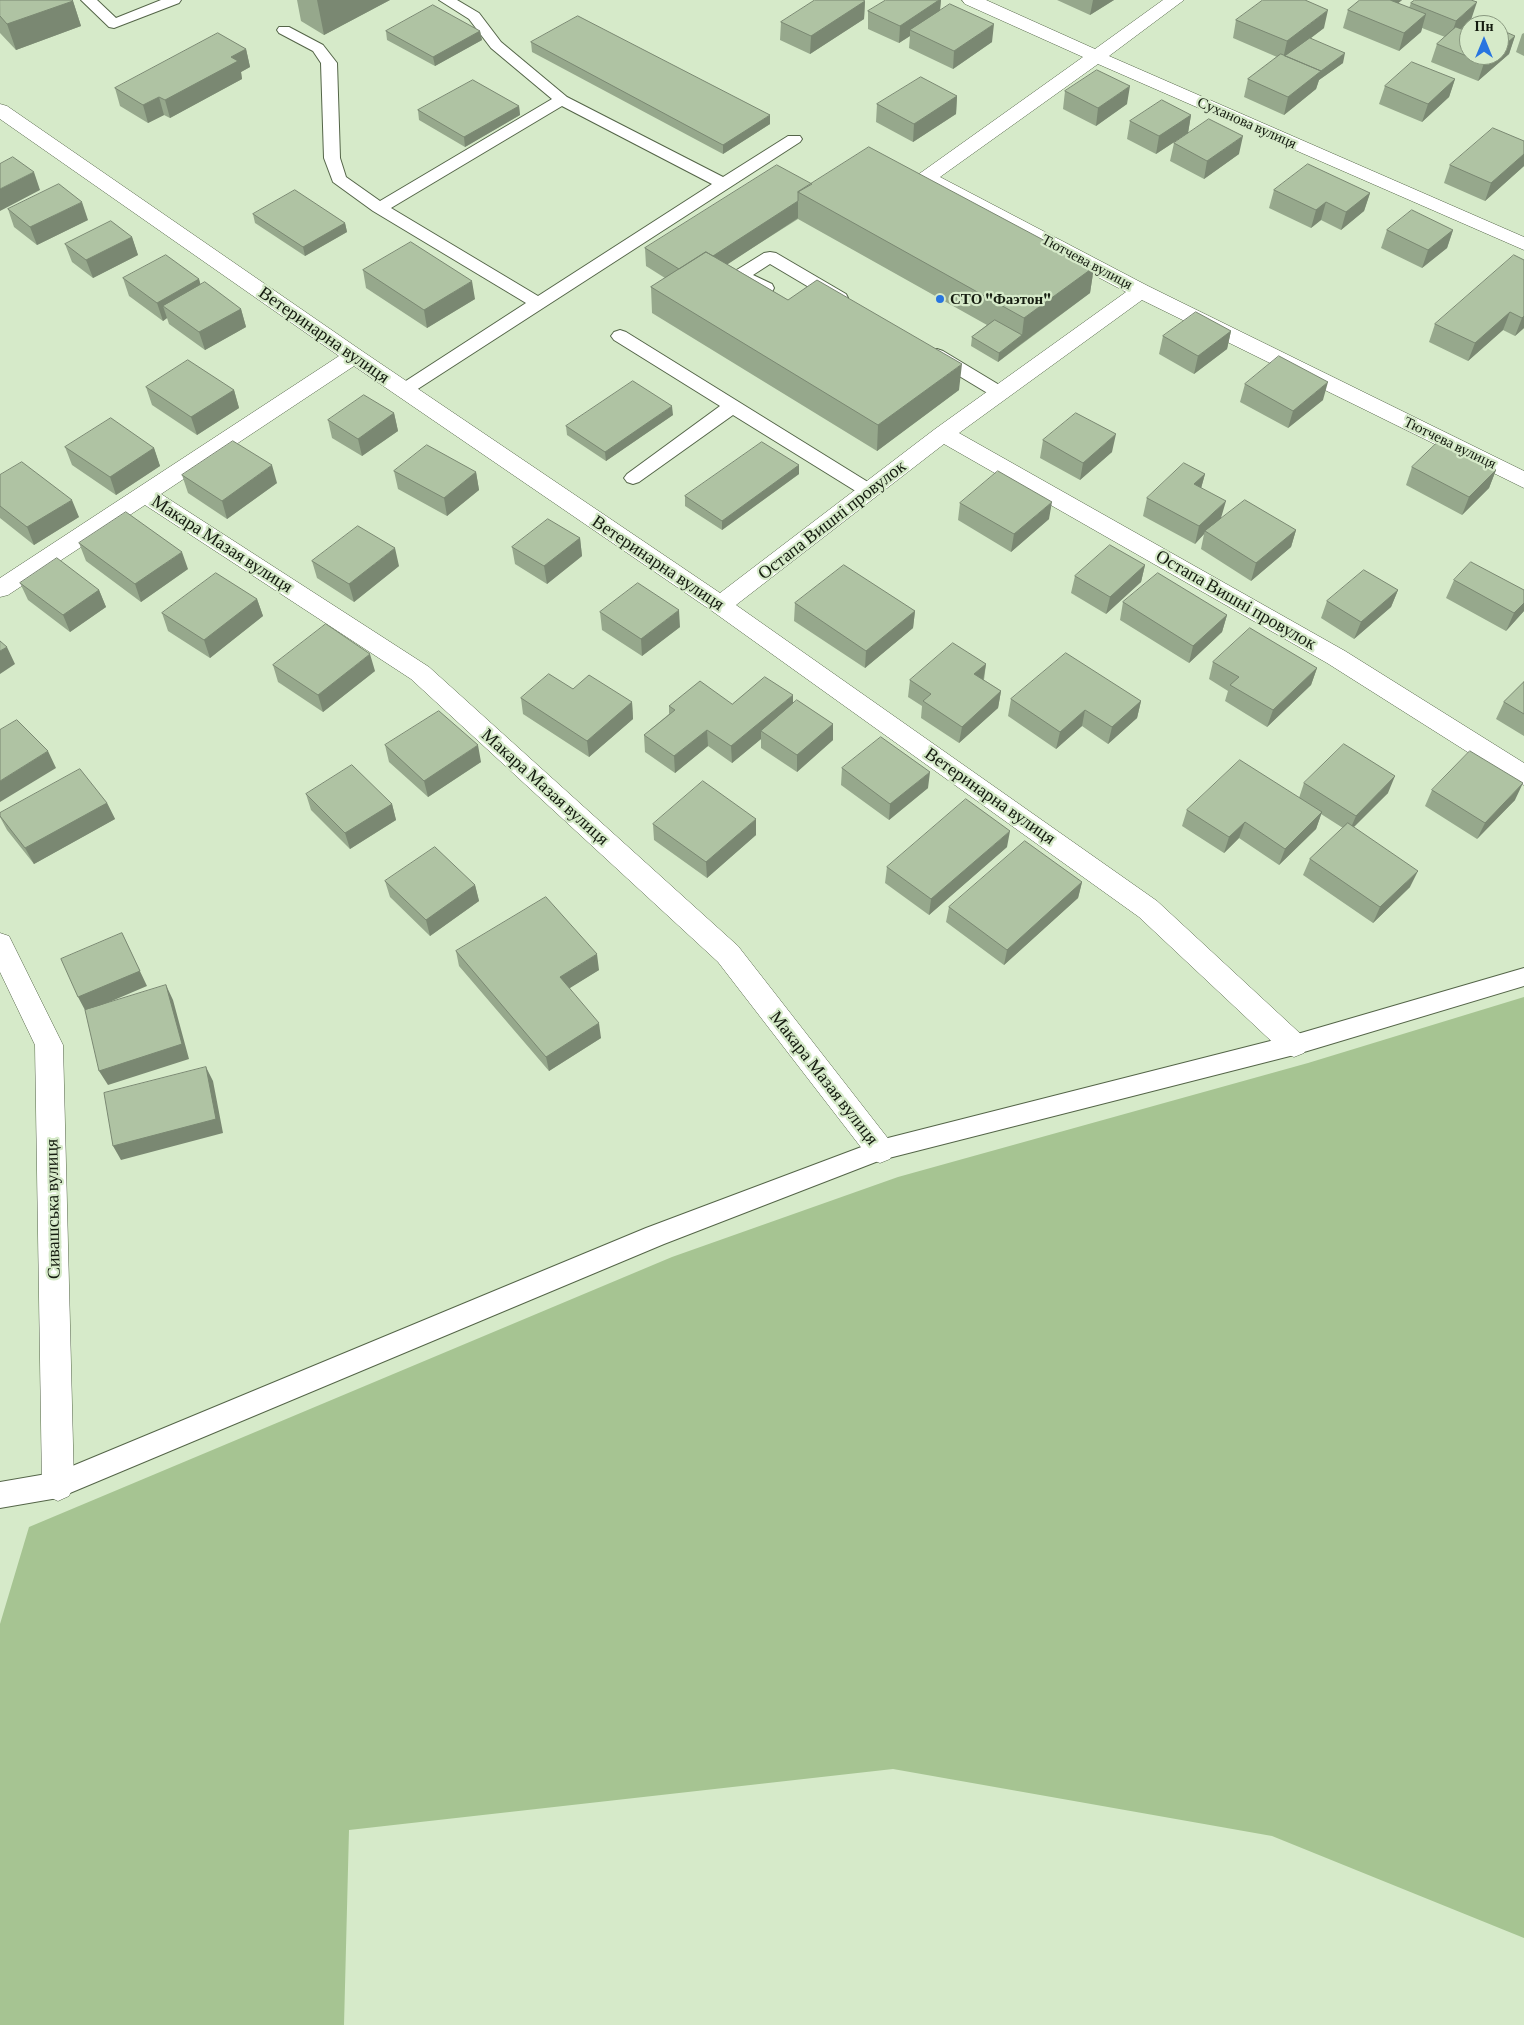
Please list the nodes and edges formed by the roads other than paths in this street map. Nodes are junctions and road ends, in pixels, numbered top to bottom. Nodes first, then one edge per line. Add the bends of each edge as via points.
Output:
1 (88, 0) edge
2 (174, 0) edge
3 (446, 0) edge
4 (971, 0) edge
5 (1175, 0) edge
6 (284, 30) dead end
7 (1095, 56) junction
8 (562, 100) junction
9 (0, 110) edge
10 (794, 140) dead end
11 (724, 184) junction
12 (379, 208) junction
13 (1524, 244) edge
14 (1141, 291) junction
15 (781, 297) edge
16 (538, 303) junction
17 (858, 308) edge
18 (620, 336) dead end
19 (925, 348) edge
20 (354, 356) junction
21 (404, 390) junction
22 (1000, 393) junction
23 (733, 406) junction
24 (944, 434) junction
25 (633, 478) dead end
26 (1524, 480) edge
27 (870, 490) junction
28 (145, 494) junction
29 (0, 589) edge
30 (720, 605) junction
31 (1524, 775) edge
32 (0, 944) edge
33 (1524, 976) edge
34 (1294, 1045) junction
35 (880, 1150) junction
36 (58, 1485) junction
37 (0, 1495) edge

1 - 2 lane via 114,24
3 - 8 lane via 474,16 496,45
4 - 7 street, Суханова вулиця
5 - 7 street, Тютчева вулиця
6 - 12 lane via 318,48 329,63 332,158 339,179
7 - 13 street, Суханова вулиця
7 - 14 street, Тютчева вулиця via 926,178
8 - 11 lane
8 - 12 lane
9 - 20 street, Ветеринарна вулиця
10 - 11 lane
11 - 16 lane
12 - 16 lane
14 - 22 street, Остапа Вишні провулок
14 - 26 street, Тютчева вулиця
15 - 17 lane via 741,275 770,257 809,288
16 - 21 lane
18 - 23 lane
19 - 22 lane
20 - 21 street, Ветеринарна вулиця
20 - 28 street, Макара Мазая вулиця
21 - 30 street, Ветеринарна вулиця
22 - 24 street, Остапа Вишні провулок
23 - 25 lane
23 - 27 lane
24 - 27 street, Остапа Вишні провулок
24 - 31 street, Остапа Вишні провулок via 1336,657
27 - 30 street, Остапа Вишні провулок
28 - 29 street, Макара Мазая вулиця
28 - 35 street, Макара Мазая вулиця via 420,673 728,954
30 - 34 street, Ветеринарна вулиця via 1148,909
32 - 36 street, Сивашська вулиця via 49,1045
33 - 34 lane
34 - 35 lane
35 - 36 lane via 655,1236
36 - 37 lane

